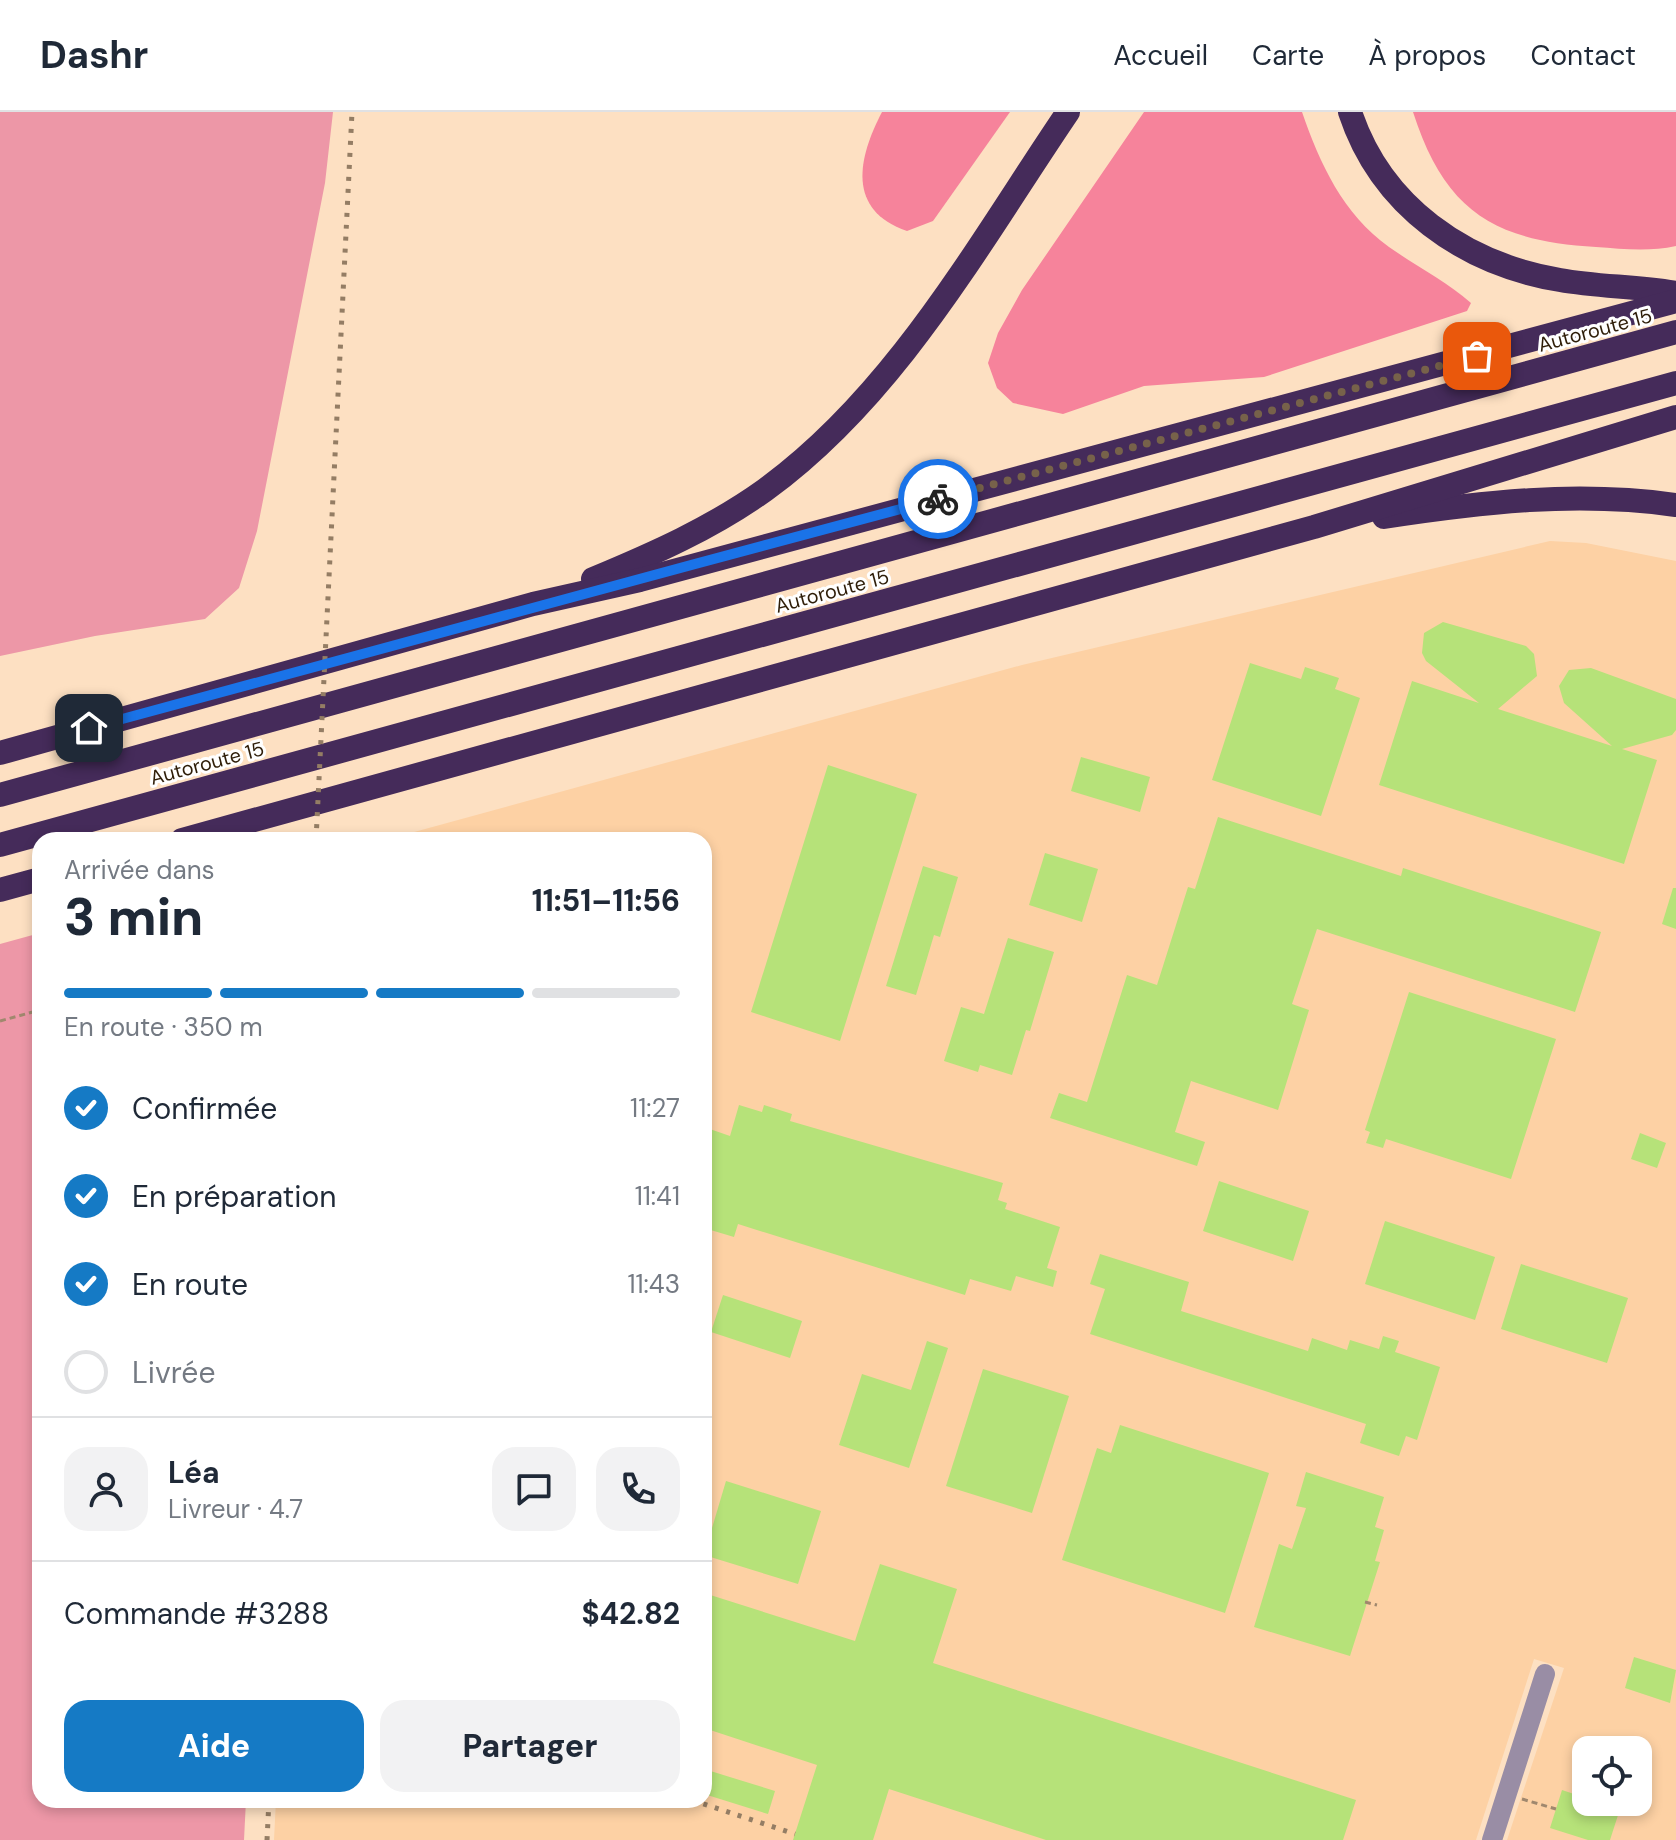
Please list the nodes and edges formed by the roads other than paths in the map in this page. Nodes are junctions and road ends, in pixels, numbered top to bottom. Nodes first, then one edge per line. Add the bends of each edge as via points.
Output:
1 (1068, 112) edge
2 (1350, 112) edge
3 (1676, 293) edge
4 (1676, 301) edge
5 (1676, 332) edge
6 (1676, 383) edge
7 (1676, 417) edge
8 (1676, 505) edge
9 (1314, 527) junction
10 (533, 604) junction
11 (0, 753) edge
12 (0, 795) edge
13 (47, 832) edge
14 (211, 832) edge
15 (32, 836) edge
16 (0, 845) edge
17 (32, 881) edge
18 (0, 890) edge
19 (1545, 1674) dead end
20 (1492, 1840) edge

1 - 10 highway via 925,322 821,444 765,490 704,529
2 - 3 highway via 1368,154 1392,189 1432,228 1465,249 1541,277
4 - 10 highway via 640,580
5 - 12 highway, Autoroute 15
6 - 13 highway, Autoroute 15
7 - 9 highway
8 - 9 highway via 1522,499
9 - 14 highway
10 - 11 highway
15 - 16 highway, Autoroute 15
17 - 18 highway
19 - 20 street

